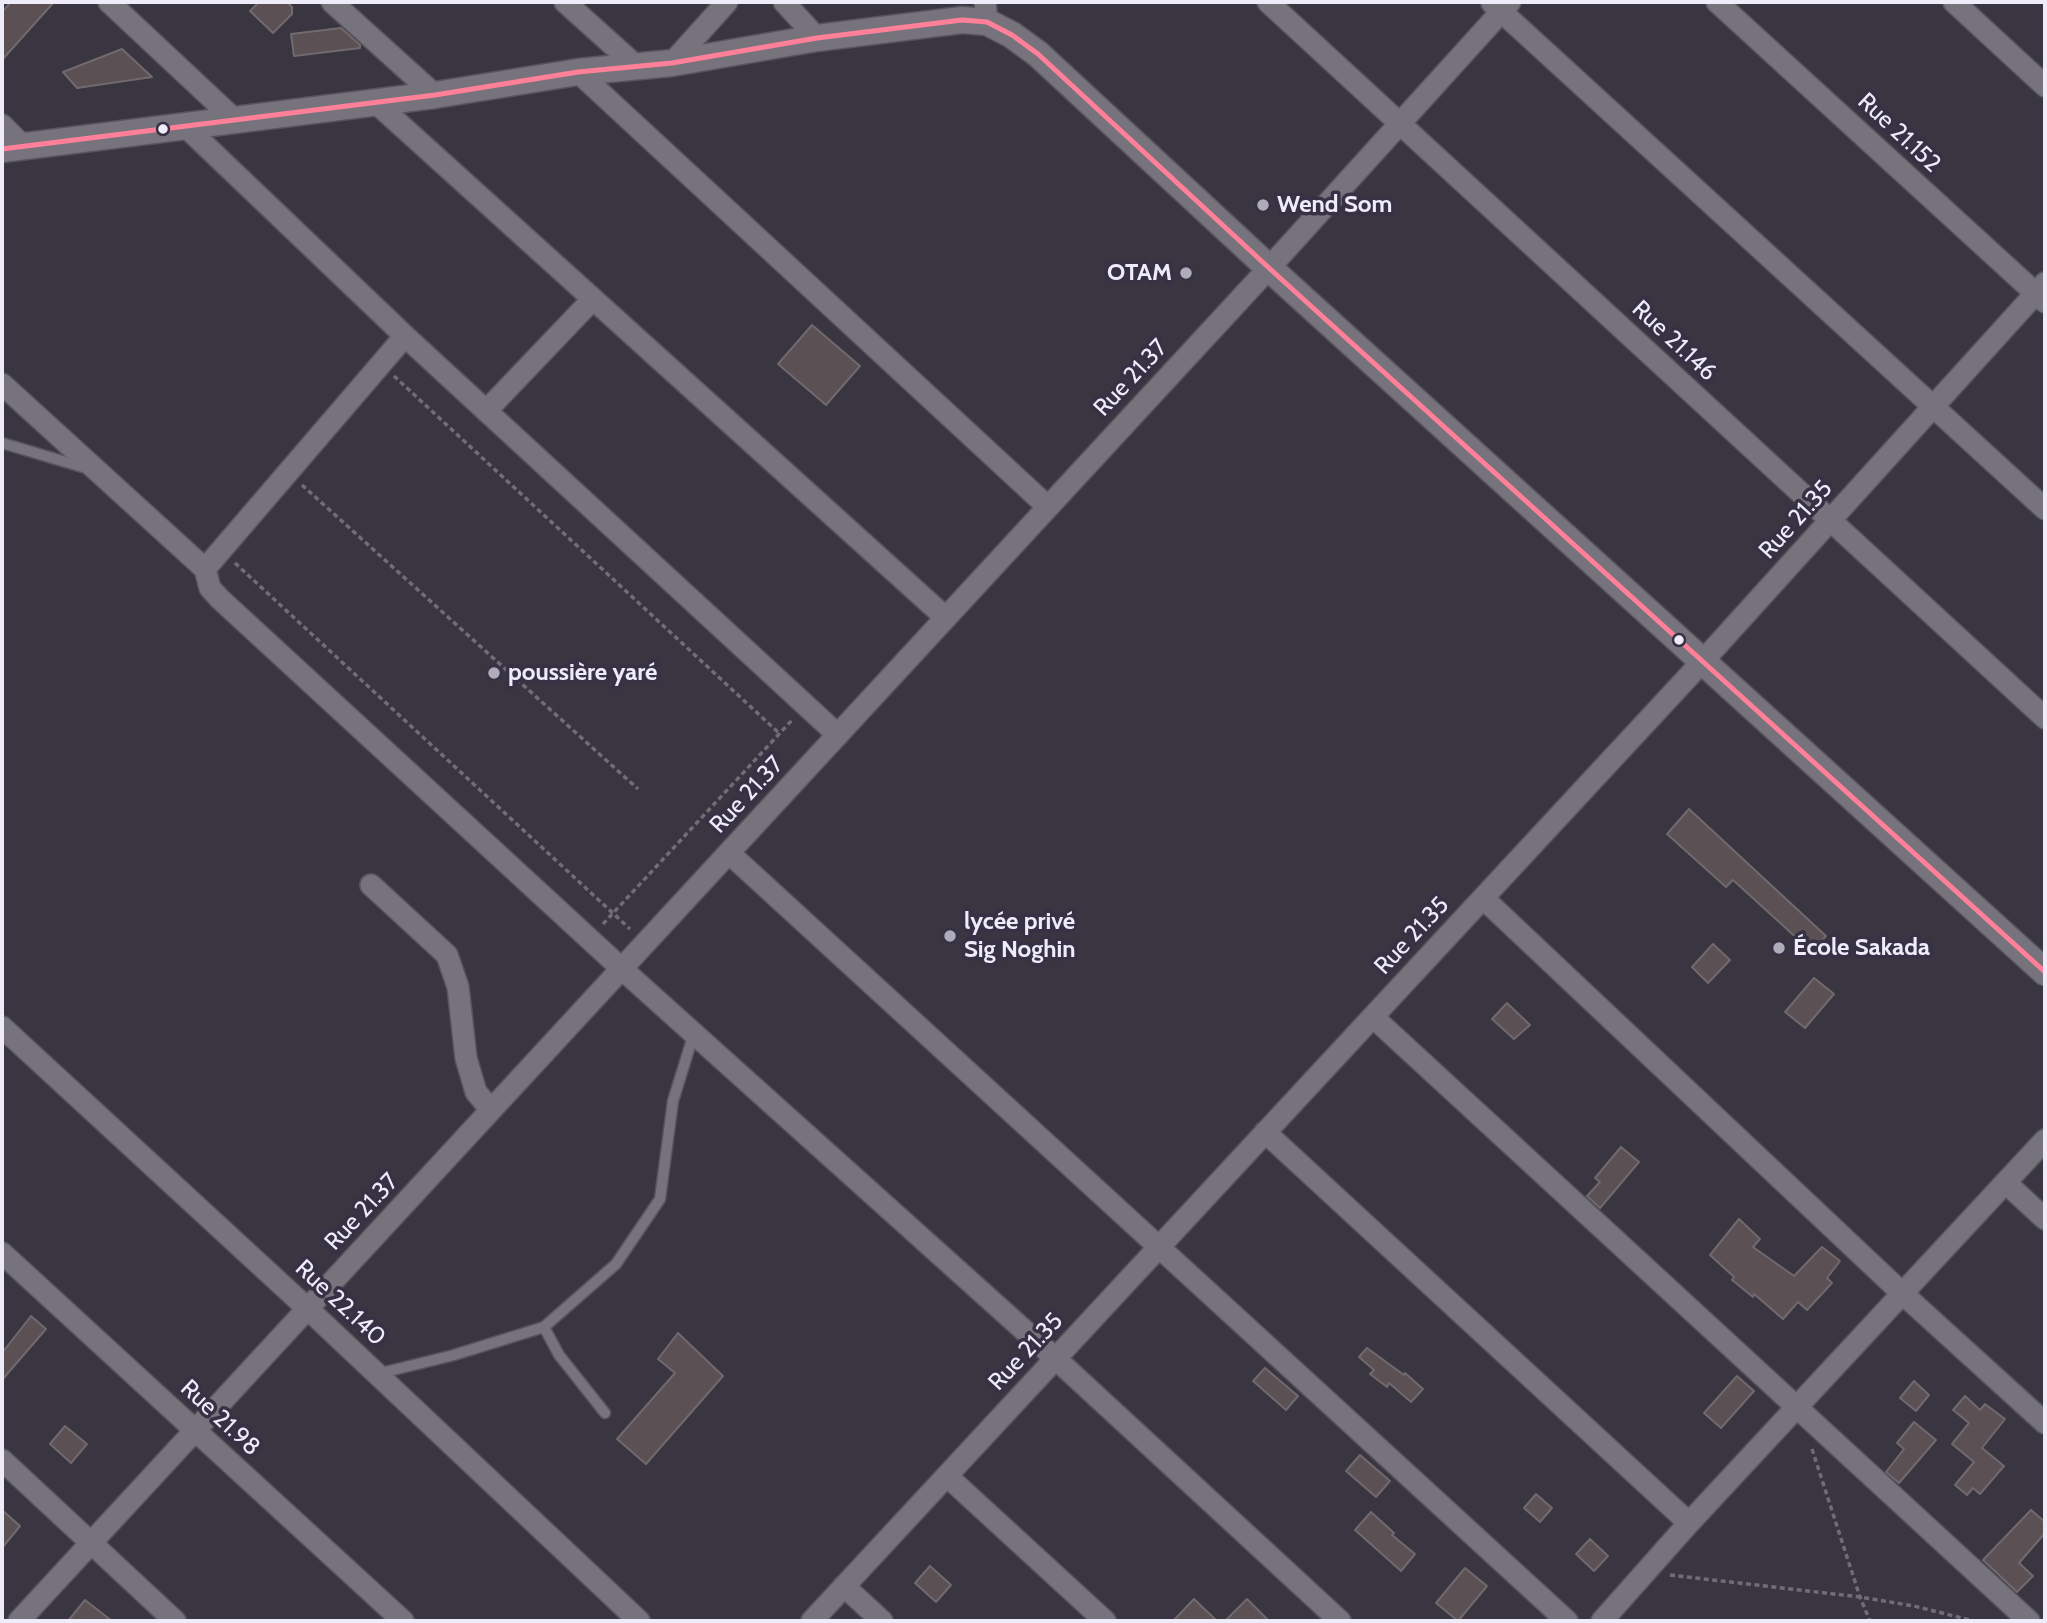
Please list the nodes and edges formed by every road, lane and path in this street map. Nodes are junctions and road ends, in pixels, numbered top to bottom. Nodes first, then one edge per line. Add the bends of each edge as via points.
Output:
1 (108, 2) edge
2 (332, 2) edge
3 (565, 2) edge
4 (727, 2) edge
5 (784, 2) edge
6 (1268, 2) edge
7 (1717, 2) edge
8 (1954, 2) edge
9 (1500, 5) edge
10 (986, 12) edge
11 (817, 38) junction
12 (672, 63) junction
13 (635, 65) junction
14 (578, 72) junction
15 (2045, 86) edge
16 (435, 95) junction
17 (374, 102) junction
18 (234, 119) junction
19 (1399, 124) junction
20 (2, 125) edge
21 (186, 125) junction
22 (12, 147) edge
23 (1269, 268) junction
24 (2042, 293) edge
25 (592, 300) junction
26 (405, 336) junction
27 (381, 364) junction
28 (2, 384) edge
29 (1934, 407) junction
30 (486, 411) junction
31 (2, 443) edge
32 (100, 472) junction
33 (288, 472) junction
34 (1048, 507) junction
35 (2045, 509) edge
36 (1830, 520) junction
37 (221, 550) junction
38 (205, 569) junction
39 (946, 618) junction
40 (1702, 662) junction
41 (805, 705) junction
42 (2045, 718) edge
43 (780, 734) junction
44 (838, 735) junction
45 (638, 789) dead end
46 (729, 853) junction
47 (371, 885) dead end
48 (1483, 898) junction
49 (614, 914) junction
50 (590, 938) junction
51 (646, 943) junction
52 (622, 969) junction
53 (2045, 972) edge
54 (1373, 1017) junction
55 (2, 1027) edge
56 (694, 1032) junction
57 (491, 1110) junction
58 (1265, 1132) junction
59 (2045, 1140) edge
60 (2006, 1183) junction
61 (2045, 1219) edge
62 (1158, 1248) junction
63 (2, 1253) edge
64 (1903, 1294) junction
65 (308, 1309) junction
66 (544, 1326) junction
67 (1055, 1358) junction
68 (377, 1374) junction
69 (1798, 1407) junction
70 (605, 1413) dead end
71 (2045, 1423) edge
72 (196, 1432) junction
73 (1811, 1445) dead end
74 (2, 1460) edge
75 (947, 1476) junction
76 (1689, 1523) junction
77 (90, 1544) junction
78 (1647, 1572) junction
79 (844, 1586) junction
80 (1860, 1597) junction
81 (19, 1621) edge
82 (175, 1621) edge
83 (402, 1621) edge
84 (639, 1621) edge
85 (812, 1621) edge
86 (882, 1621) edge
87 (1105, 1621) edge
88 (1340, 1621) edge
89 (1567, 1621) edge
90 (1602, 1621) edge
91 (1870, 1621) edge
92 (1973, 1621) edge
93 (2029, 1621) edge

1 - 18 street
2 - 16 street
3 - 13 street
4 - 12 street
5 - 11 street
6 - 19 street, Rue 21.146
7 - 24 street, Rue 21.152
8 - 15 street
9 - 19 street, Rue 21.37
9 - 29 street
10 - 11 street via 962,20
10 - 23 street via 1038,54
11 - 12 street
12 - 13 street
13 - 14 street
14 - 16 street
14 - 34 street
16 - 17 street
17 - 18 street
17 - 25 street
18 - 21 street
19 - 23 street, Rue 21.37
19 - 36 street, Rue 21.146
20 - 22 street
21 - 22 street
21 - 26 street
23 - 34 street, Rue 21.37
23 - 40 street
24 - 29 street, Rue 21.35
25 - 30 street
25 - 39 street
26 - 27 street
26 - 30 street
27 - 33 street
27 - 43 path
28 - 32 street
29 - 35 street
29 - 36 street, Rue 21.35
30 - 41 street
31 - 32 lane
32 - 38 street
33 - 37 street
33 - 45 path
34 - 39 street, Rue 21.37
36 - 40 street, Rue 21.35
36 - 42 street, Rue 21.146
37 - 38 street
37 - 49 path
38 - 50 street via 210,588 220,599
39 - 44 street, Rue 21.37
40 - 48 street, Rue 21.35
40 - 53 street
41 - 43 path
41 - 44 street
43 - 49 path
44 - 46 street, Rue 21.37
46 - 51 street, Rue 21.37
46 - 62 street
47 - 57 street via 447,956 458,987 466,1058 476,1092
48 - 54 street, Rue 21.35
48 - 64 street
49 - 50 path
49 - 51 path
50 - 52 street
51 - 52 street, Rue 21.37
52 - 56 street
52 - 57 street, Rue 21.37
54 - 58 street, Rue 21.35
54 - 69 street
55 - 65 street, Rue 22.140
56 - 66 lane via 673,1101 660,1199 617,1264
56 - 67 street
57 - 65 street, Rue 21.37
58 - 62 street, Rue 21.35
58 - 76 street
59 - 60 street
60 - 61 street
60 - 64 street
62 - 67 street, Rue 21.35
62 - 89 street
63 - 72 street, Rue 21.98
64 - 69 street
64 - 71 street
65 - 68 street, Rue 22.140
65 - 72 street, Rue 21.37
66 - 68 lane
66 - 70 lane via 559,1355
67 - 75 street, Rue 21.35
67 - 88 street
68 - 84 street, Rue 22.140
69 - 76 street
69 - 93 street
72 - 77 street, Rue 21.37
72 - 83 street, Rue 21.98
73 - 80 path
74 - 77 street
75 - 79 street, Rue 21.35
75 - 87 street
76 - 78 street
77 - 81 street, Rue 21.37
77 - 82 street
78 - 80 path
78 - 90 street
79 - 85 street, Rue 21.35
79 - 86 street
80 - 91 path
80 - 92 path

